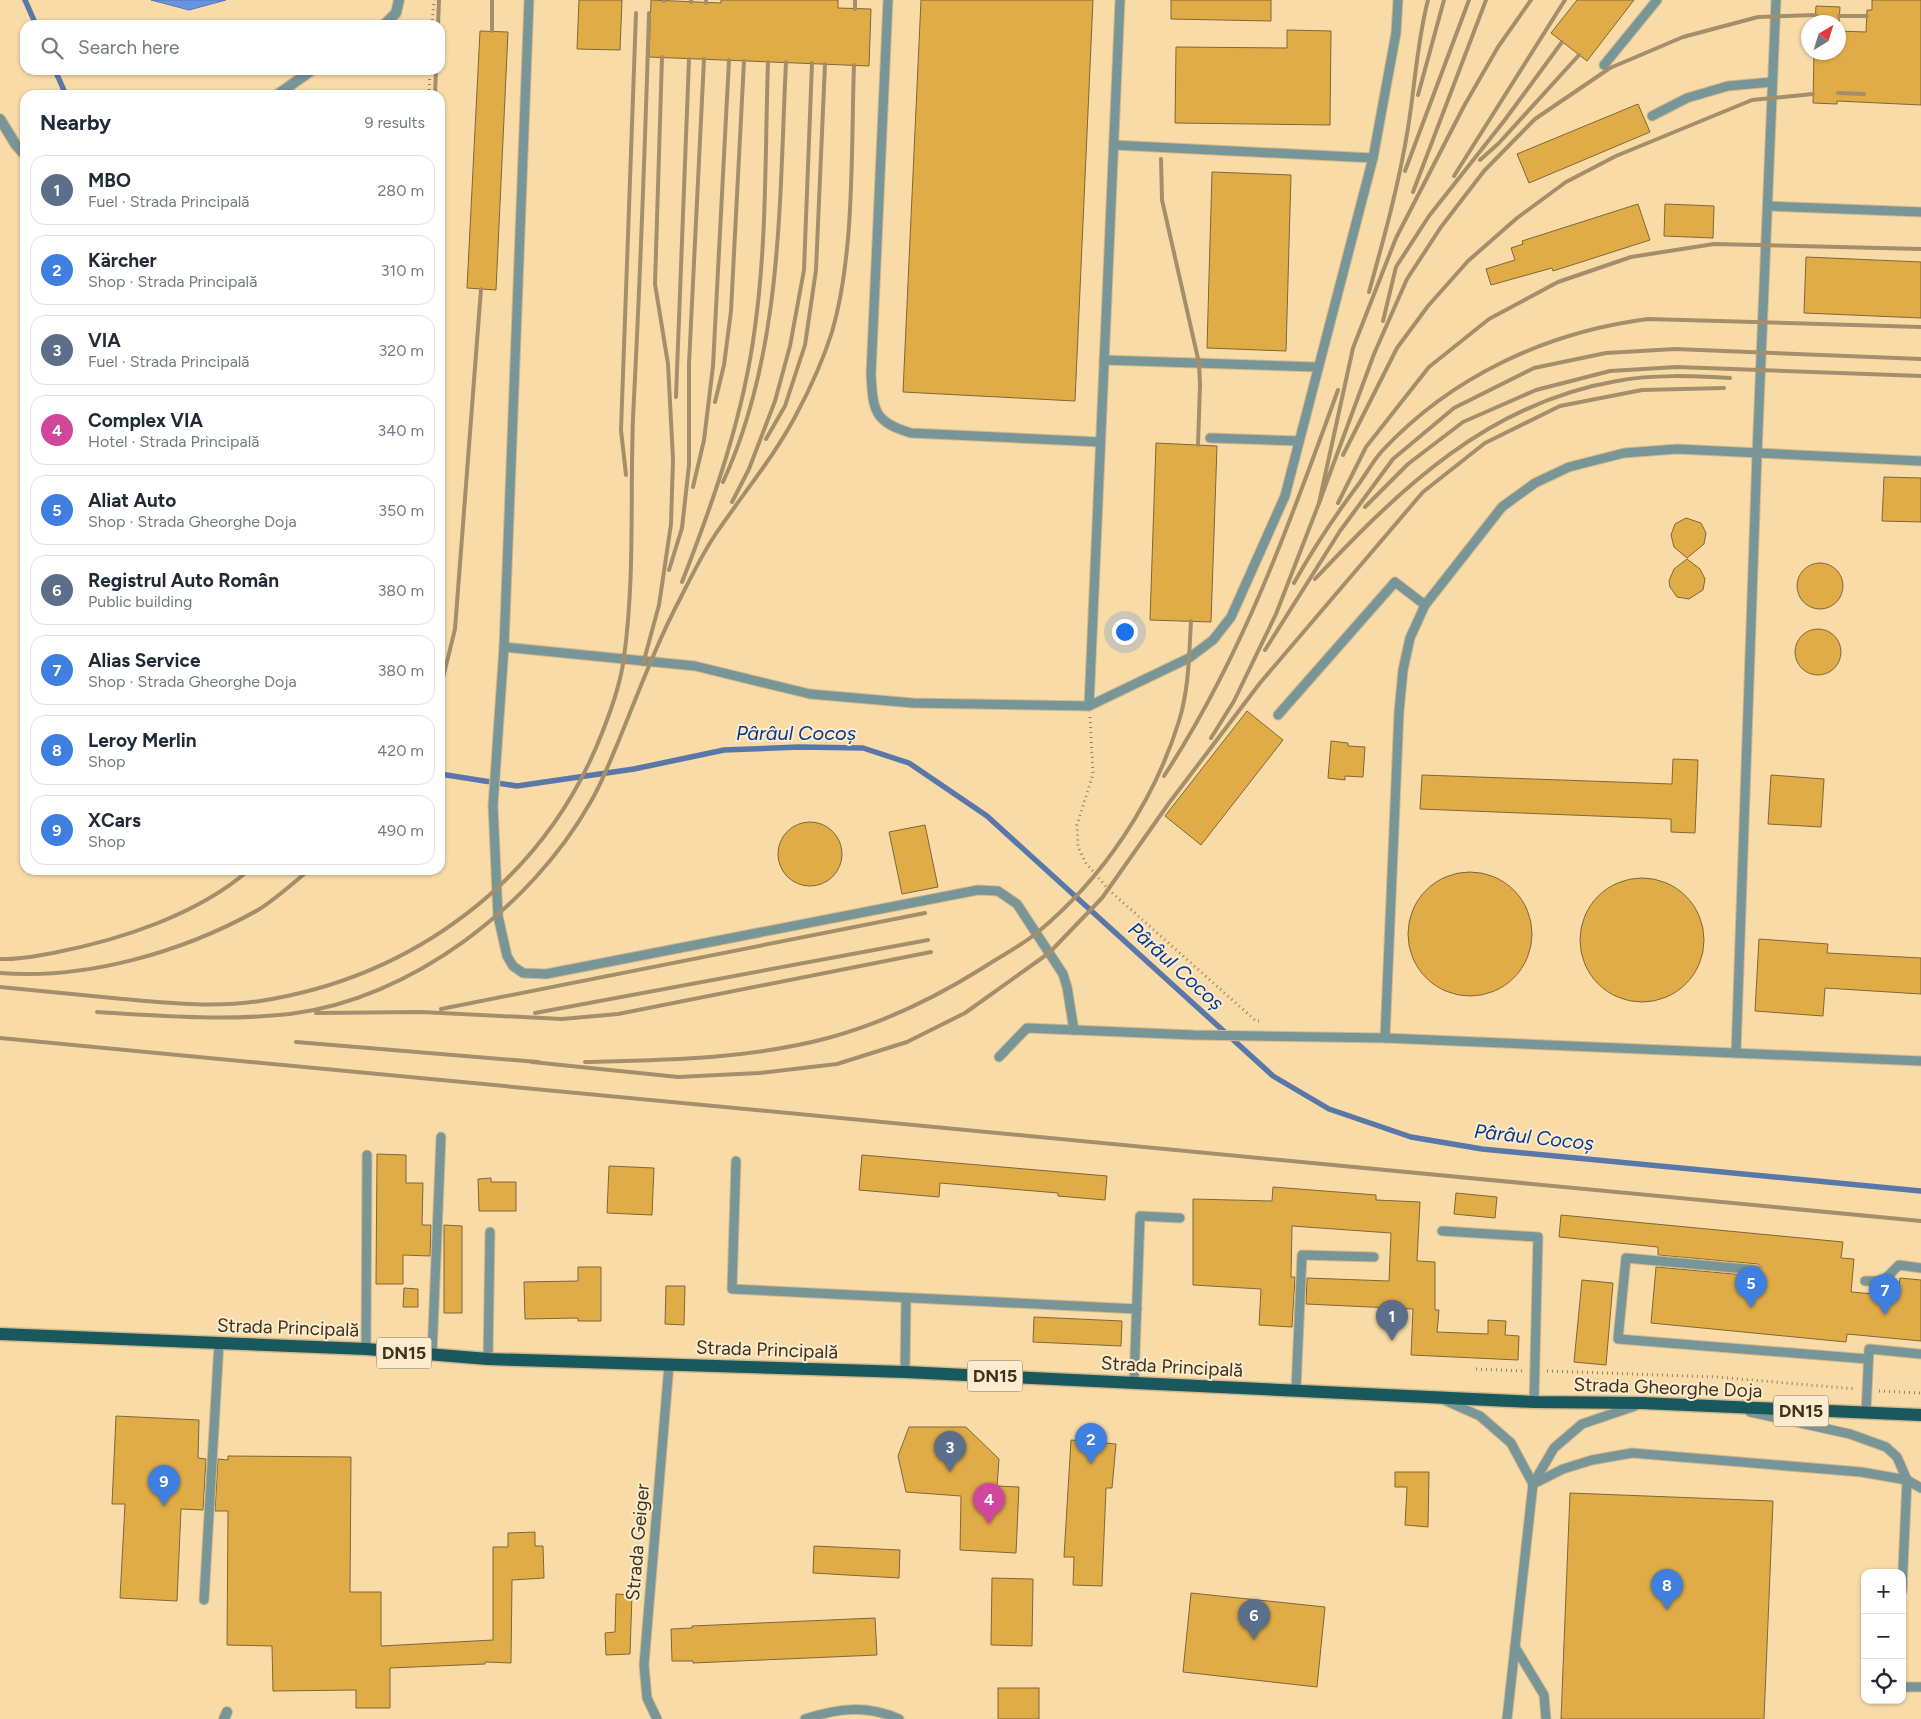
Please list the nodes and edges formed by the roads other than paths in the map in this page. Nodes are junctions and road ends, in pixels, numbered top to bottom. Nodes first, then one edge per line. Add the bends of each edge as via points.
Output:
1 (399, 0) edge
2 (529, 0) edge
3 (888, 0) edge
4 (1120, 0) edge
5 (1398, 0) edge
6 (1657, 0) edge
7 (1776, 0) edge
8 (389, 20) edge
9 (1604, 65) dead end
10 (305, 75) edge
11 (1772, 82) junction
12 (284, 90) edge
13 (1652, 116) dead end
14 (0, 119) edge
15 (1114, 145) junction
16 (20, 149) edge
17 (1373, 158) junction
18 (1768, 206) junction
19 (1921, 212) edge
20 (1104, 360) junction
21 (1317, 367) junction
22 (1210, 438) dead end
23 (1299, 441) junction
24 (1100, 442) junction
25 (1756, 454) junction
26 (1921, 461) edge
27 (1425, 605) junction
28 (504, 647) junction
29 (1089, 706) junction
30 (1278, 714) dead end
31 (1074, 1030) junction
32 (1385, 1038) junction
33 (1736, 1053) junction
34 (1000, 1057) dead end
35 (1921, 1061) edge
36 (441, 1136) dead end
37 (367, 1155) dead end
38 (736, 1161) dead end
39 (1180, 1218) dead end
40 (490, 1232) dead end
41 (1442, 1232) dead end
42 (1374, 1257) dead end
43 (1921, 1268) edge
44 (1757, 1270) dead end
45 (1865, 1281) dead end
46 (906, 1298) junction
47 (1137, 1309) junction
48 (0, 1334) edge
49 (219, 1343) junction
50 (366, 1349) junction
51 (1921, 1354) edge
52 (432, 1355) junction
53 (488, 1359) junction
54 (1868, 1359) junction
55 (668, 1366) junction
56 (905, 1372) junction
57 (1134, 1382) junction
58 (1296, 1389) junction
59 (1436, 1396) junction
60 (1534, 1402) junction
61 (1642, 1403) junction
62 (1736, 1408) junction
63 (1866, 1413) junction
64 (1921, 1415) edge
65 (1907, 1480) junction
66 (1534, 1484) junction
67 (1921, 1488) edge
68 (1903, 1569) edge
69 (204, 1600) dead end
70 (1515, 1647) junction
71 (1906, 1687) edge
72 (1921, 1687) edge
73 (657, 1719) edge
74 (805, 1719) edge
75 (899, 1719) edge
76 (1507, 1719) edge
77 (1546, 1719) edge

1 - 8 street via 396,14
2 - 28 lane
3 - 24 lane via 870,374 877,414 891,427 911,433
4 - 15 lane
5 - 17 lane via 1395,42
6 - 9 lane
7 - 11 lane
10 - 12 street
11 - 13 lane via 1728,86 1687,98
11 - 18 lane
14 - 16 street
15 - 17 lane
15 - 20 lane
17 - 21 lane
18 - 19 lane
18 - 25 lane
20 - 21 lane
20 - 24 lane
21 - 23 lane
22 - 23 lane
23 - 29 lane via 1285,496 1231,617 1212,640 1189,658
24 - 29 lane
25 - 26 lane
25 - 27 lane via 1678,449 1624,453 1569,467 1535,483 1502,507
25 - 33 lane
27 - 30 lane via 1395,582
27 - 32 lane via 1410,638 1399,712
28 - 29 lane via 696,666 810,694 913,703
28 - 31 lane via 493,806 498,916 507,956 513,966 523,972 546,974 988,889 998,891 1017,904 1056,963 1067,987
31 - 32 lane
31 - 34 lane via 1027,1028
32 - 33 lane
33 - 35 lane
36 - 52 lane
37 - 50 lane
38 - 46 lane via 732,1289
39 - 47 lane via 1140,1216
40 - 53 lane
41 - 60 lane via 1538,1236
42 - 58 lane via 1302,1255
43 - 45 lane via 1899,1265 1882,1281
44 - 54 lane via 1626,1258 1618,1339
46 - 47 lane
46 - 56 lane
47 - 57 lane
48 - 49 main road, Strada Principală / DN15
49 - 50 main road, Strada Principală / DN15
49 - 69 lane
50 - 52 main road, Strada Principală / DN15
51 - 54 lane via 1869,1349
52 - 53 main road, Strada Principală / DN15
53 - 55 main road, Strada Principală / DN15
54 - 63 lane
55 - 56 main road, Strada Principală / DN15
55 - 73 lane, Strada Geiger via 644,1666 647,1698
56 - 57 main road, Strada Principală / DN15
57 - 58 main road, Strada Principală / DN15
58 - 59 main road, Strada Principală / DN15
59 - 60 main road, Strada Principală / DN15
59 - 66 lane via 1480,1416 1511,1443
60 - 61 main road, Strada Gheorghe Doja / DN15
61 - 62 main road, Strada Gheorghe Doja / DN15
61 - 66 lane via 1582,1424 1554,1448
62 - 63 main road, Strada Gheorghe Doja / DN15
62 - 65 lane via 1850,1434 1886,1447 1897,1457
63 - 64 main road, Strada Gheorghe Doja / DN15
65 - 66 lane via 1861,1472 1632,1453 1563,1469
65 - 67 lane
65 - 68 lane
66 - 70 lane
70 - 76 lane
70 - 77 lane via 1544,1695
71 - 72 lane
74 - 75 lane via 838,1709 871,1709

